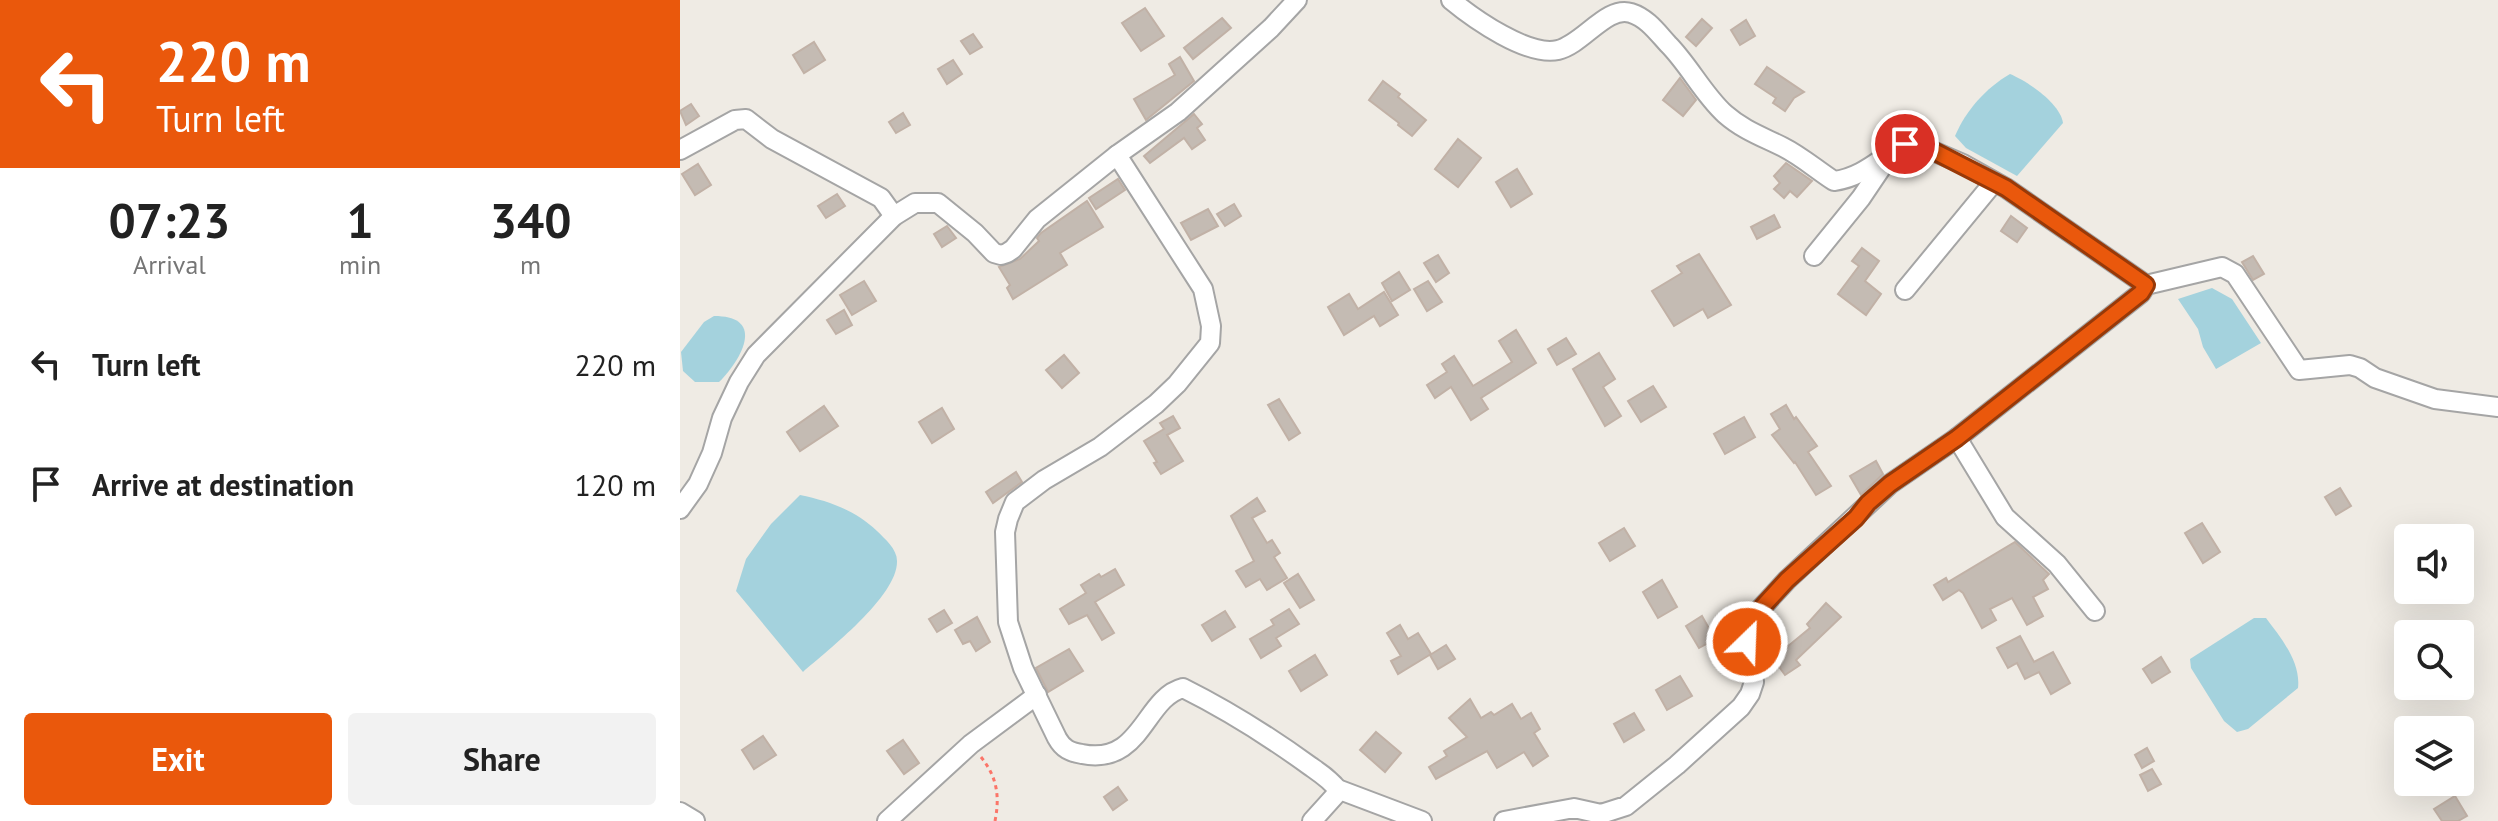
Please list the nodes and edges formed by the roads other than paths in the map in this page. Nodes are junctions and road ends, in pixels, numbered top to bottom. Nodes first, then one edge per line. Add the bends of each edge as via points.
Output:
1 (1297, 0) edge
2 (1451, 0) edge
3 (680, 150) edge
4 (1892, 152) junction
5 (1117, 155) junction
6 (1994, 182) junction
7 (894, 216) junction
8 (1814, 256) dead end
9 (2146, 285) junction
10 (1905, 290) dead end
11 (2498, 407) edge
12 (1957, 438) junction
13 (680, 509) edge
14 (2095, 611) dead end
15 (1037, 695) junction
16 (1338, 790) junction
17 (680, 812) edge
18 (695, 821) edge
19 (887, 821) edge
20 (1312, 821) edge
21 (1422, 821) edge
22 (1504, 821) edge

1 - 5 street via 1178,112
2 - 4 street via 1470,16 1542,51 1569,46 1607,17 1630,12 1646,20 1725,114 1834,181 1864,172
3 - 7 street via 746,119 772,139 874,193
4 - 6 street via 1912,142 1920,144
4 - 8 street
5 - 7 street via 1037,219 1007,253 994,253 938,203 915,203
5 - 15 street via 1203,289 1210,343 1156,404 1015,502 1005,532 1008,622
6 - 9 street
6 - 10 street
7 - 13 street via 756,355 722,418 698,484
9 - 11 street via 2222,267 2235,274 2299,370 2350,365 2435,399
9 - 12 street
12 - 14 street via 2005,517 2057,564
12 - 22 street via 1868,503 1754,616 1747,642 1754,682 1750,694 1677,765 1626,806 1601,814 1574,808
15 - 16 street via 1061,746 1100,756 1124,747 1171,693 1183,688 1290,752
15 - 19 street via 971,744
16 - 20 street
16 - 21 street
17 - 18 street

